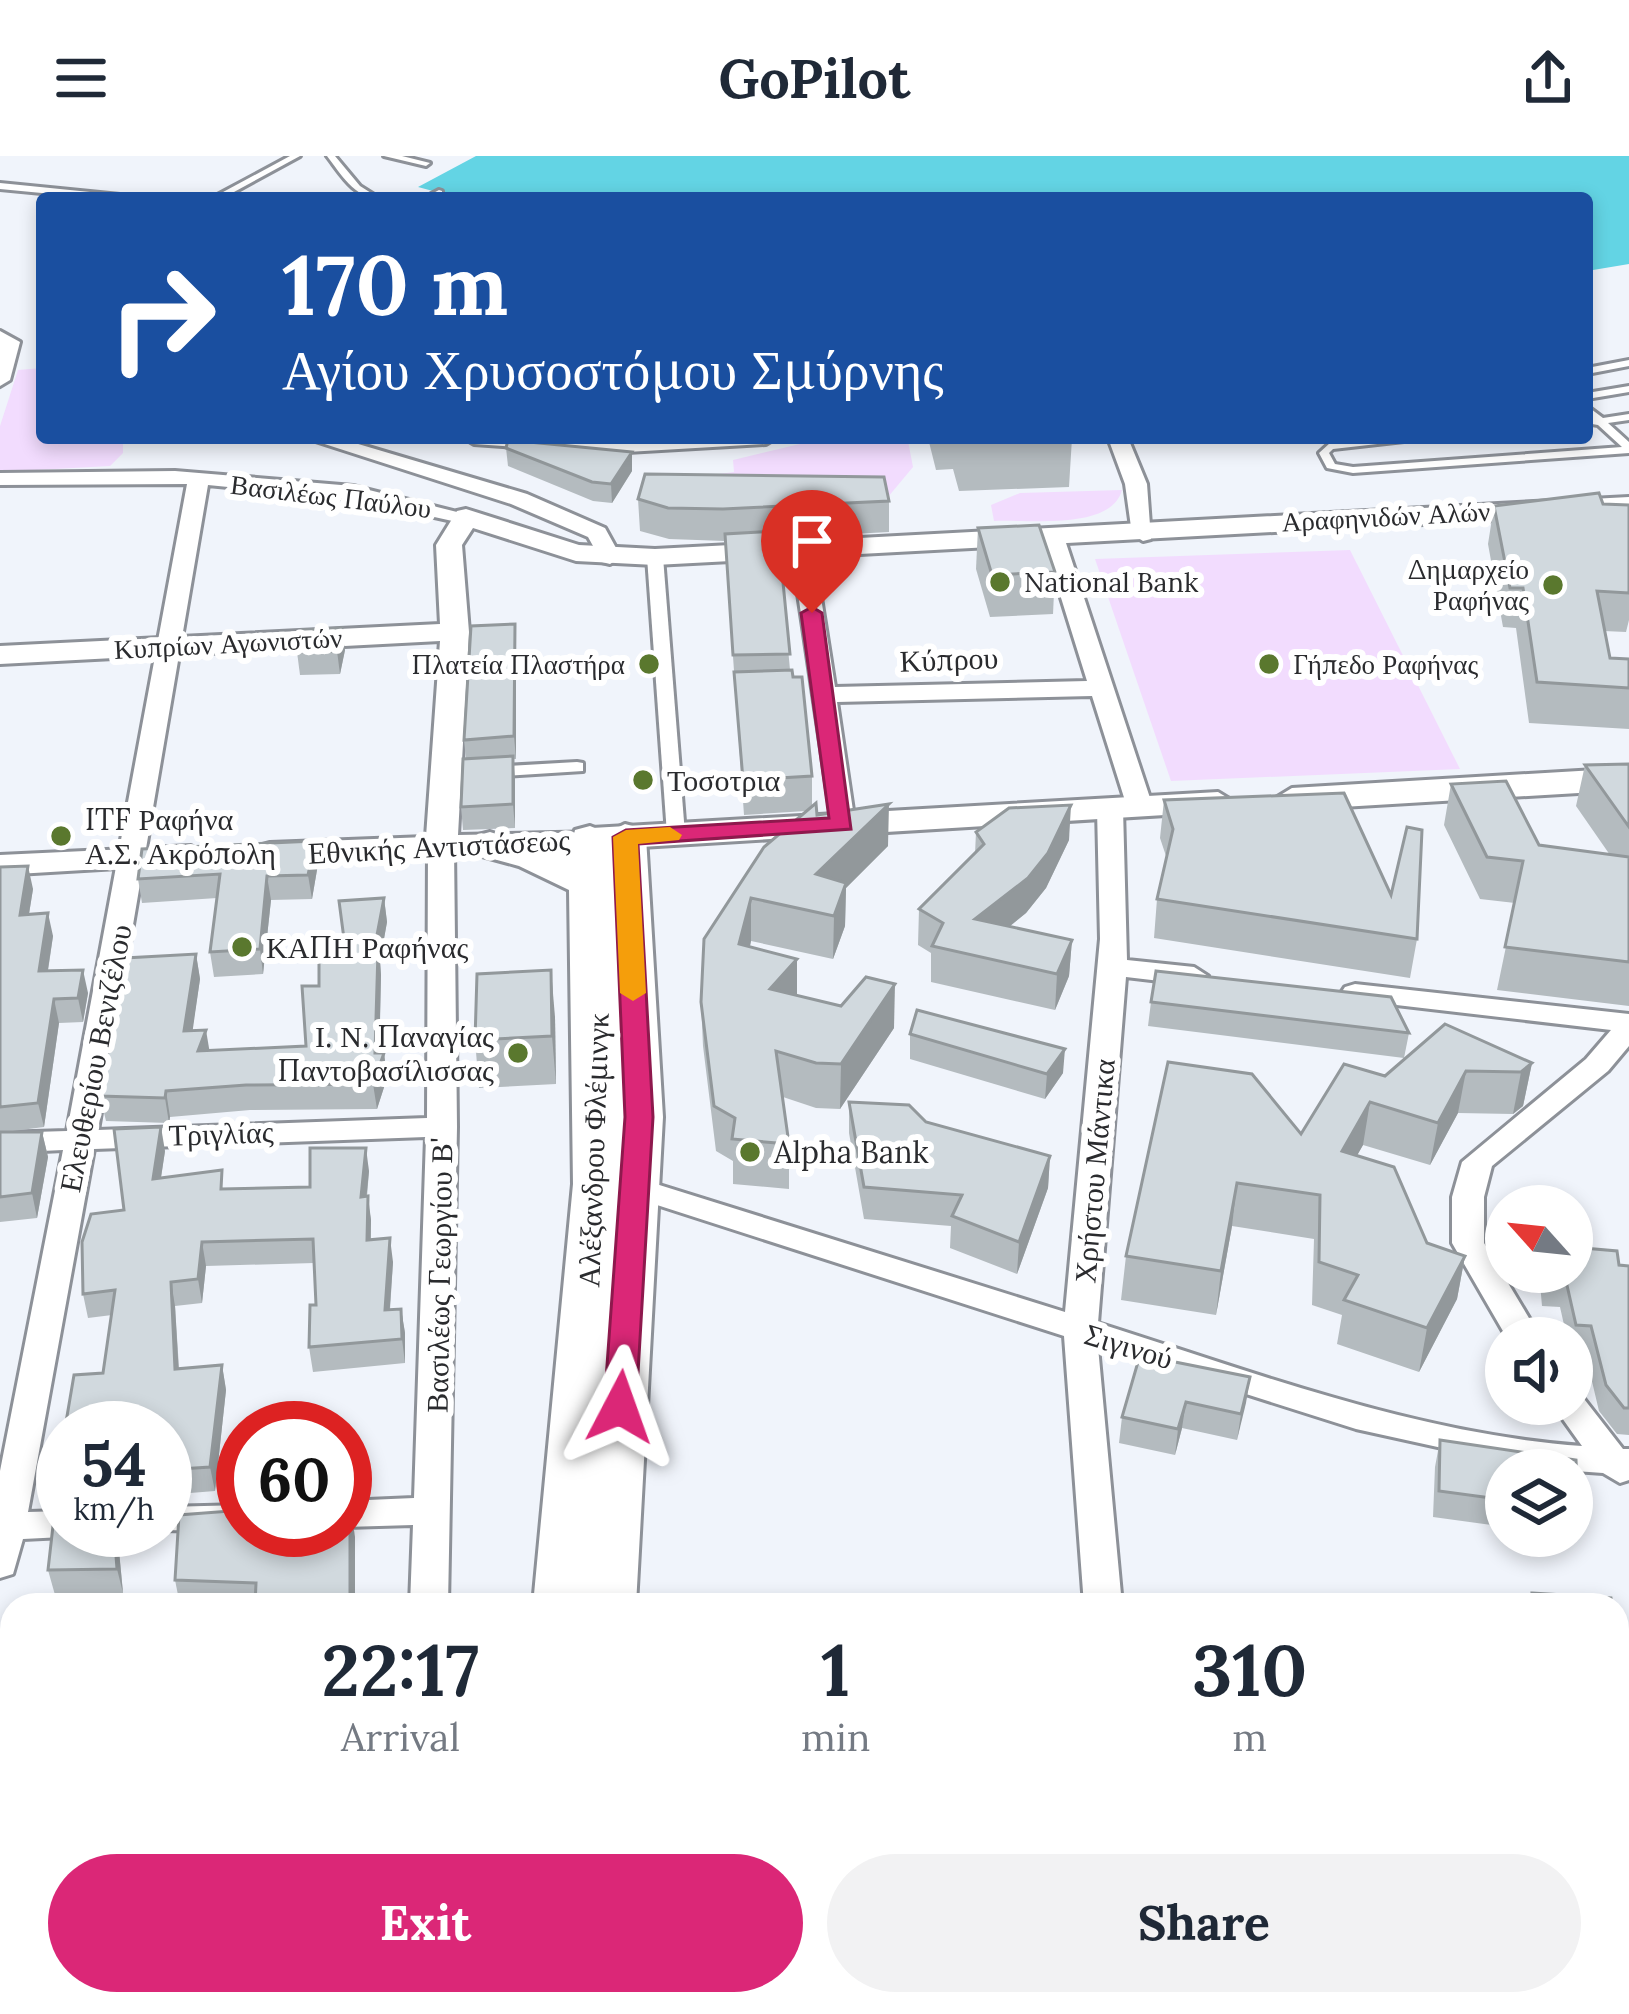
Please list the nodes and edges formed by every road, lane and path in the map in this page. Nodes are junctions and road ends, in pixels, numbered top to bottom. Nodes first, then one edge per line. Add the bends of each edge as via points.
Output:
1 (296, 156) edge
2 (331, 156) edge
3 (388, 156) edge
4 (427, 163) dead end
5 (0, 186) edge
6 (60, 192) edge
7 (227, 192) edge
8 (364, 192) edge
9 (3, 338) edge
10 (1629, 363) edge
11 (1593, 370) edge
12 (0, 380) edge
13 (1629, 389) edge
14 (1593, 395) edge
15 (1593, 415) edge
16 (1629, 417) edge
17 (1615, 419) junction
18 (1601, 422) junction
19 (1593, 423) edge
20 (1629, 431) edge
21 (336, 444) edge
22 (595, 444) edge
23 (665, 444) edge
24 (1128, 444) edge
25 (1349, 444) edge
26 (1629, 450) edge
27 (0, 479) edge
28 (198, 480) junction
29 (1629, 505) edge
30 (1629, 516) edge
31 (466, 517) junction
32 (1143, 534) junction
33 (1054, 540) junction
34 (803, 553) junction
35 (610, 557) junction
36 (655, 557) junction
37 (455, 632) junction
38 (169, 645) junction
39 (0, 655) edge
40 (1102, 688) junction
41 (814, 696) junction
42 (577, 767) dead end
43 (446, 774) junction
44 (1629, 779) edge
45 (1125, 808) junction
46 (842, 824) junction
47 (676, 834) junction
48 (490, 844) joint
49 (441, 847) junction
50 (603, 854) junction
51 (134, 858) junction
52 (0, 865) edge
53 (1110, 967) junction
54 (1228, 980) edge
55 (1322, 990) edge
56 (1629, 1025) edge
57 (442, 1127) junction
58 (78, 1137) junction
59 (0, 1143) edge
60 (638, 1188) junction
61 (1512, 1317) edge
62 (1081, 1331) junction
63 (1587, 1425) edge
64 (1622, 1467) edge
65 (434, 1511) junction
66 (372, 1513) edge
67 (36, 1525) edge
68 (4, 1526) edge
69 (0, 1564) edge
70 (430, 1593) edge
71 (564, 1593) edge
72 (606, 1593) edge
73 (1102, 1593) edge

1 - 7 lane
2 - 8 lane
3 - 4 lane
5 - 6 lane
9 - 12 street
10 - 11 lane
13 - 14 lane
15 - 18 lane
16 - 17 lane
17 - 18 lane
17 - 20 lane
18 - 19 lane
18 - 26 lane
21 - 35 street via 520,499 598,533
22 - 23 street
24 - 32 street
25 - 26 lane via 1324,453 1331,466
27 - 28 street, Βασιλέως Παύλου
28 - 31 street, Βασιλέως Παύλου via 374,497
28 - 38 street, Ελευθερίου Βενιζέλου
29 - 32 street, Αραφηνιδών Αλών
30 - 32 street, Αραφηνιδών Αλών via 1182,541
31 - 35 street, Βασιλέως Παύλου via 549,547
31 - 37 street, Βασιλέως Γεωργίου Β' via 449,545
32 - 33 street, Αραφηνιδών Αλών
33 - 34 street, Αραφηνιδών Αλών
33 - 40 street, Χρήστου Μάντικα
34 - 36 street, Αραφηνιδών Αλών
34 - 41 street
35 - 36 street, Βασιλέως Παύλου
36 - 47 street
37 - 38 street, Κυπρίων Αγωνιστών
37 - 43 street, Βασιλέως Γεωργίου Β'
38 - 39 street, Κυπρίων Αγωνιστών
38 - 51 street, Ελευθερίου Βενιζέλου
40 - 41 street, Κύπρου
40 - 45 street, Χρήστου Μάντικα
41 - 46 street
42 - 43 street
43 - 49 street, Βασιλέως Γεωργίου Β'
44 - 45 main road
45 - 46 main road
45 - 53 street, Χρήστου Μάντικα via 1115,849
46 - 47 main road
47 - 50 main road
48 - 49 street, Εθνικής Αντιστάσεως
48 - 50 main road via 534,857
49 - 51 street, Εθνικής Αντιστάσεως
49 - 57 street, Βασιλέως Γεωργίου Β'
50 - 60 main road, Αλέξανδρου Φλέμινγκ via 639,1117
50 - 71 main road, Αλέξανδρου Φλέμινγκ via 598,1184
51 - 52 street, Εθνικής Αντιστάσεως
51 - 58 street, Ελευθερίου Βενιζέλου
53 - 54 street
53 - 62 street, Χρήστου Μάντικα
55 - 56 street
56 - 61 street via 1597,1065 1478,1162 1468,1243
57 - 58 street, Τριγλίας
57 - 65 street, Βασιλέως Γεωργίου Β'
58 - 59 street, Τριγλίας
58 - 68 street, Ελευθερίου Βενιζέλου
60 - 62 street, Σιγινού
60 - 72 main road, Αλέξανδρου Φλέμινγκ
62 - 64 street, Σιγινού via 1356,1417
62 - 73 street, Χρήστου Μάντικα
63 - 64 street
65 - 66 street
65 - 70 street, Βασιλέως Γεωργίου Β'
67 - 68 street
68 - 69 street, Ελευθερίου Βενιζέλου

